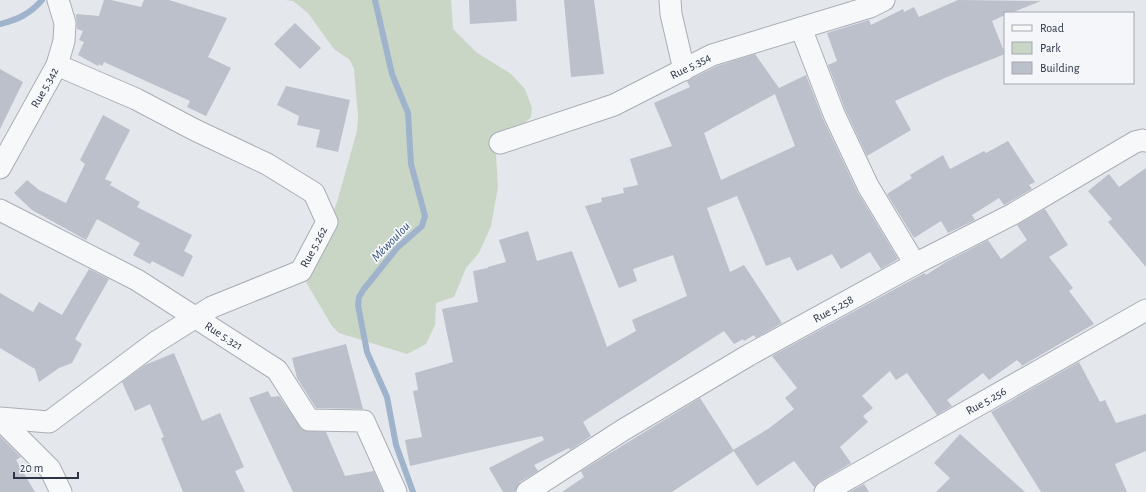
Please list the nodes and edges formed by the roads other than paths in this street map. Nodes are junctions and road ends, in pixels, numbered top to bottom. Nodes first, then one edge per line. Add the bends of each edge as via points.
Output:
1 (58, 0) edge
2 (670, 0) edge
3 (884, 0) edge
4 (801, 28) junction
5 (57, 65) junction
6 (684, 70) junction
7 (1146, 142) edge
8 (500, 143) dead end
9 (0, 168) edge
10 (0, 210) edge
11 (915, 264) junction
12 (1146, 310) edge
13 (197, 317) junction
14 (0, 418) edge
15 (61, 492) edge
16 (396, 492) edge
17 (527, 492) edge
18 (825, 492) edge

1 - 5 street, Rue 5.342 via 65,23 64,41
2 - 6 street
3 - 4 street, Rue 5.354 via 870,7
4 - 6 street, Rue 5.354 via 712,55
4 - 11 street via 834,114 868,186
5 - 9 street, Rue 5.342
5 - 13 street, Rue 5.262 via 136,99 267,164 314,193 327,222 301,271 212,307
6 - 8 street, Rue 5.354 via 614,105
7 - 11 street, Rue 5.258 via 1135,142 1013,214
10 - 13 street, Rue 5.321 via 137,280
11 - 17 street, Rue 5.258 via 749,354
12 - 18 street, Rue 5.256
13 - 14 street, Rue 5.262 via 156,342 49,422
13 - 16 street, Rue 5.321 via 277,370 309,420 364,421
14 - 15 street via 50,470

